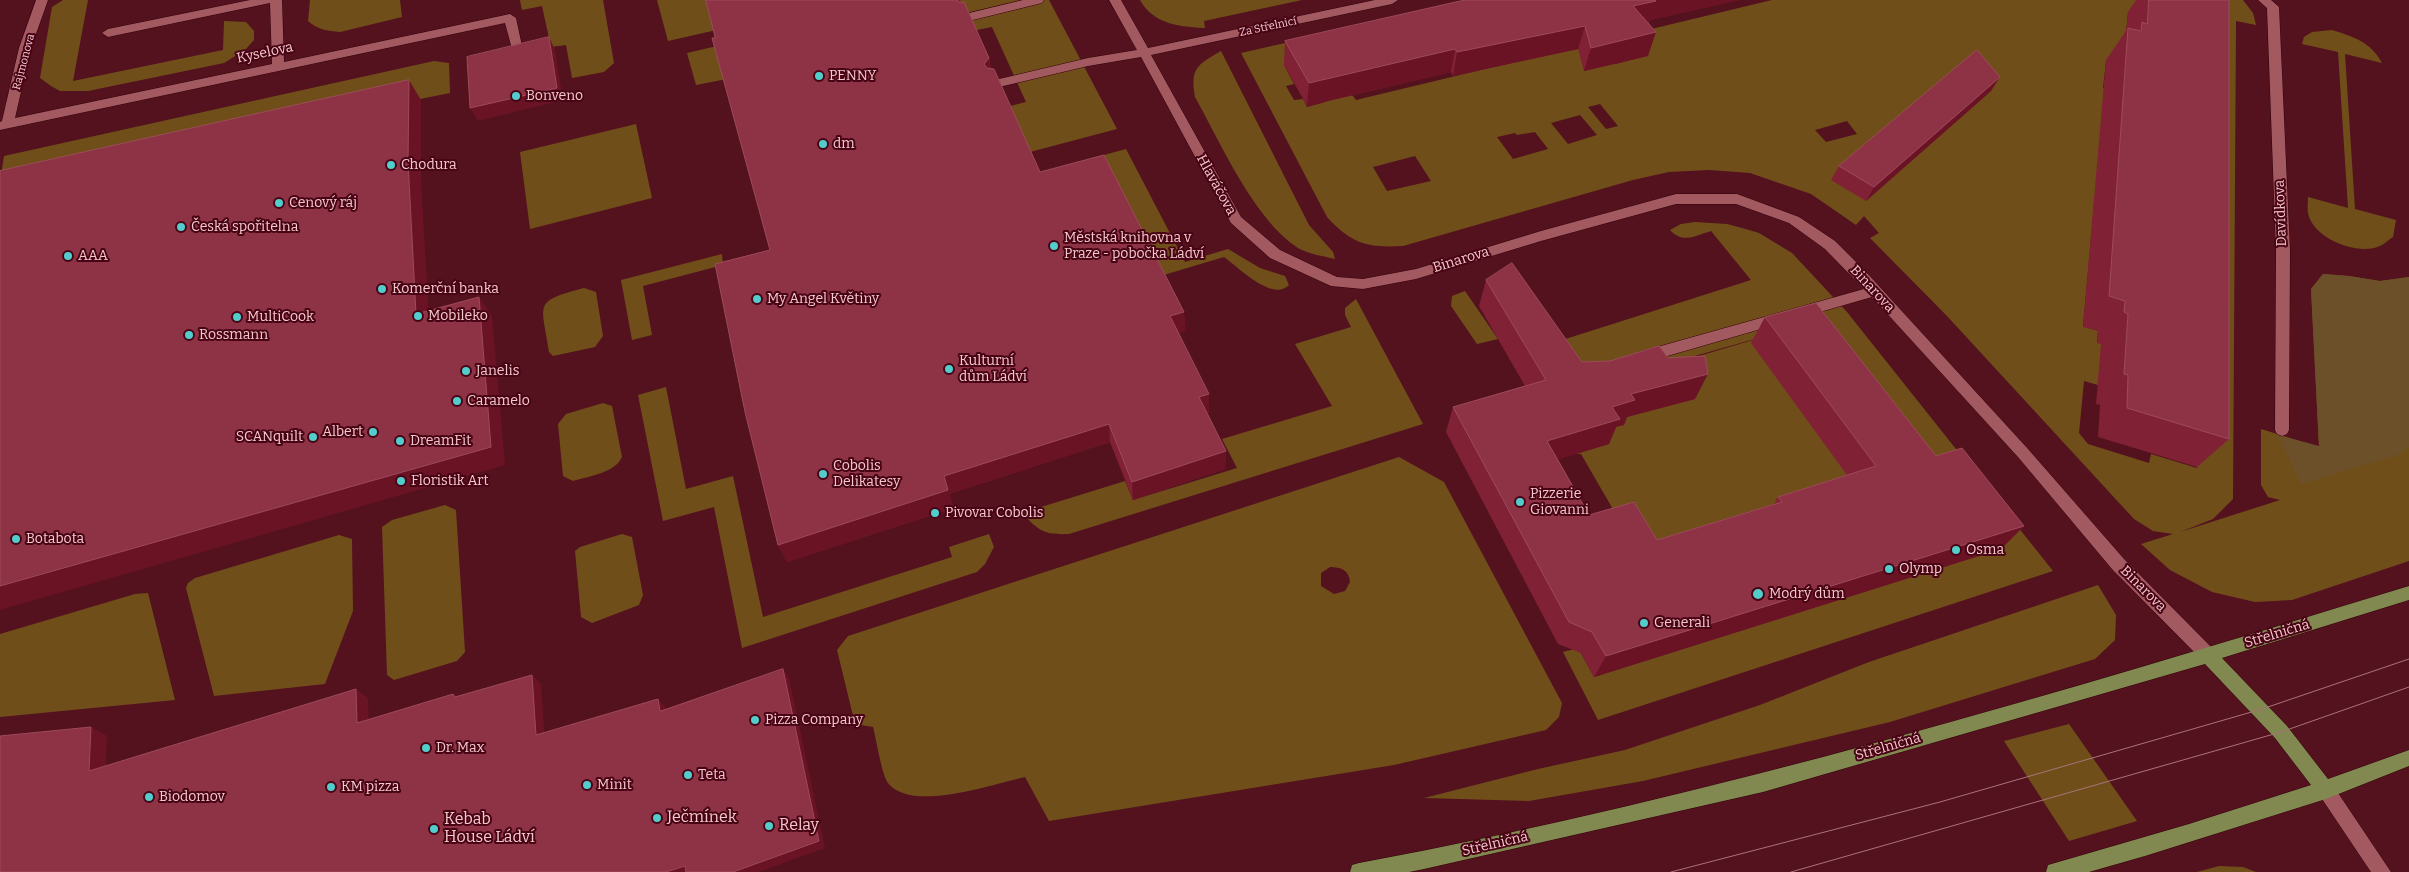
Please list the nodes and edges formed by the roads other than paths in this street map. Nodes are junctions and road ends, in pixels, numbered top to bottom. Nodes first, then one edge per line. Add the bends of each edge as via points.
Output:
1 (42, 0) edge
2 (268, 0) edge
3 (276, 0) edge
4 (1038, 0) edge
5 (1115, 0) edge
6 (1392, 0) edge
7 (2264, 0) edge
8 (965, 18) edge
9 (108, 33) dead end
10 (516, 46) edge
11 (1144, 53) junction
12 (278, 66) junction
13 (995, 84) edge
14 (4, 125) edge
15 (1416, 274) joint
16 (1875, 291) junction
17 (1628, 362) edge
18 (2282, 430) dead end
19 (2409, 593) edge
20 (2208, 655) junction
21 (2409, 758) edge
22 (2326, 790) junction
23 (1359, 872) edge
24 (2055, 872) edge
25 (2382, 872) edge

1 - 14 street, Rajmonova
2 - 9 street
3 - 12 street
4 - 8 street
5 - 11 street, Hlaváčova
6 - 11 street, Za Střelnicí
7 - 18 street, Davídkova via 2273,7 2283,251
10 - 12 street, Kyselova via 510,18
11 - 13 street, Za Střelnicí via 1088,62
11 - 15 street, Hlaváčova via 1236,220 1275,254 1336,282 1363,284
12 - 14 street, Kyselova
15 - 16 street, Binarova via 1676,199 1737,199 1794,220 1830,245
16 - 17 street
16 - 20 street, Binarova via 2023,453 2118,564
19 - 20 main road, Střelničná
20 - 22 main road via 2282,732
20 - 23 main road, Střelničná via 1763,783
21 - 22 main road
22 - 24 main road via 2157,844
22 - 25 street

